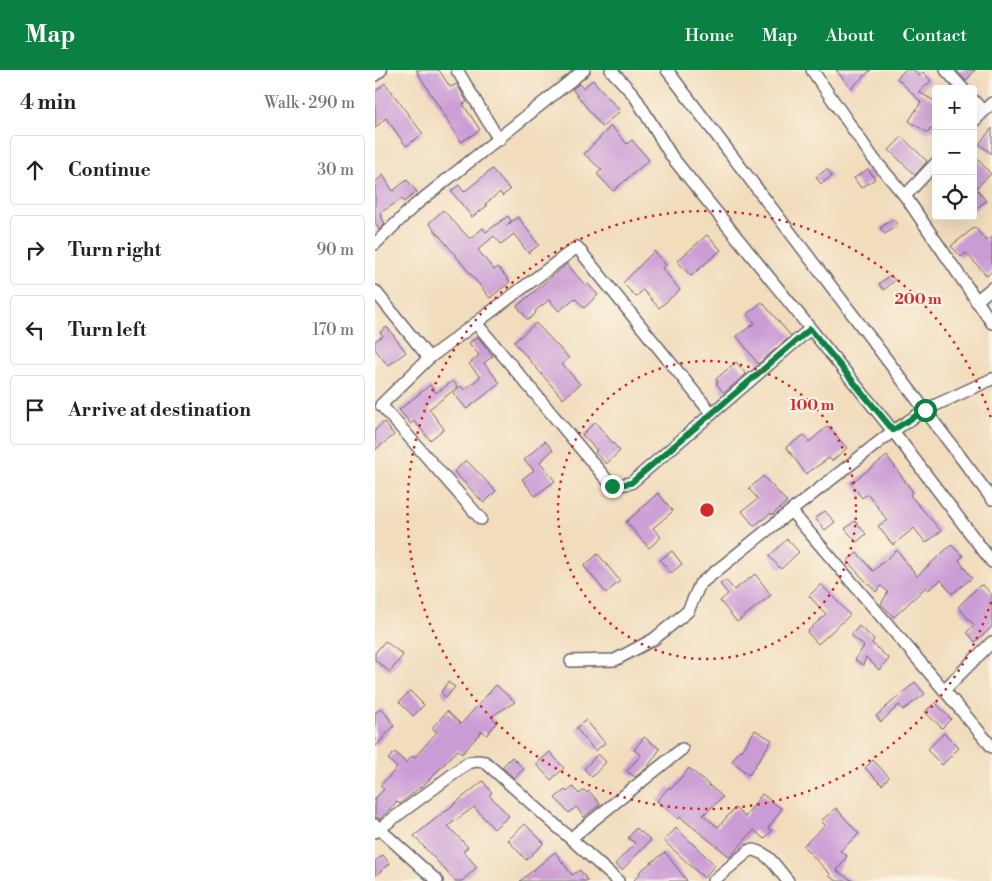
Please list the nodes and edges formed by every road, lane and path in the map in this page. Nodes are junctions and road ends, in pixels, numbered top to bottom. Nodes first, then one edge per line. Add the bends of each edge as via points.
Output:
1 (381, 70) edge
2 (457, 70) edge
3 (584, 70) edge
4 (611, 70) edge
5 (667, 70) edge
6 (812, 70) edge
7 (946, 70) edge
8 (375, 75) edge
9 (959, 85) edge
10 (988, 107) edge
11 (977, 118) edge
12 (499, 140) junction
13 (932, 167) edge
14 (905, 196) junction
15 (375, 244) edge
16 (992, 288) edge
17 (375, 291) edge
18 (976, 302) junction
19 (476, 323) junction
20 (992, 323) edge
21 (810, 329) junction
22 (429, 358) junction
23 (992, 379) edge
24 (925, 410) junction
25 (712, 414) junction
26 (893, 430) junction
27 (992, 500) edge
28 (791, 511) junction
29 (481, 519) dead end
30 (992, 562) edge
31 (992, 642) edge
32 (571, 661) dead end
33 (944, 690) junction
34 (992, 747) edge
35 (682, 749) dead end
36 (376, 828) edge
37 (571, 838) junction
38 (437, 881) edge
39 (618, 881) edge
40 (713, 881) edge
41 (787, 881) edge

1 - 8 street
2 - 12 street
3 - 12 street
4 - 21 street via 634,95 672,157
5 - 24 street
6 - 14 street via 873,158
7 - 9 street
10 - 11 street
12 - 15 street via 415,206
13 - 14 street
14 - 18 street
16 - 18 street
17 - 22 street
18 - 20 street
19 - 22 street
19 - 25 street via 612,486 631,483
19 - 25 street via 577,247
21 - 25 street
21 - 26 street
22 - 29 street via 381,405
23 - 24 street
24 - 26 street
24 - 27 street
26 - 28 street
26 - 30 street
28 - 32 street via 700,584 688,611 653,639 615,660
28 - 33 street
31 - 33 street
33 - 34 street
35 - 37 street
36 - 37 street via 468,763 477,761 485,762
36 - 38 street
37 - 39 street
40 - 41 street via 750,850 756,850 762,852

